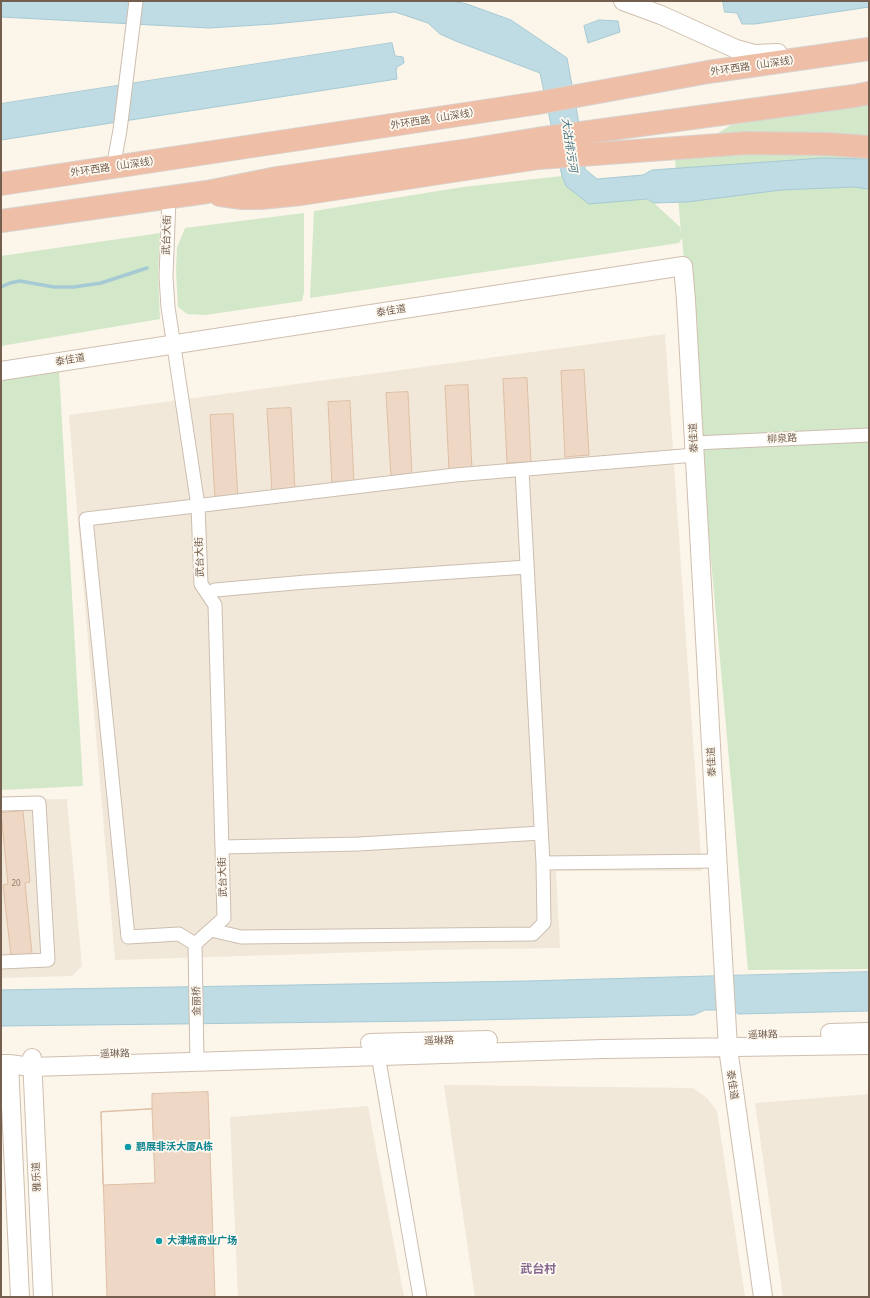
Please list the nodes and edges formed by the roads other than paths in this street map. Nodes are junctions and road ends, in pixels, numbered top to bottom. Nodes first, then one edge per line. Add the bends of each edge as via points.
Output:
1 (136, 1) edge
2 (623, 1) edge
3 (869, 46) edge
4 (869, 49) edge
5 (869, 93) edge
6 (869, 147) edge
7 (538, 149) junction
8 (113, 168) junction
9 (1, 184) edge
10 (169, 197) junction
11 (1, 222) edge
12 (173, 344) junction
13 (1, 371) edge
14 (869, 435) edge
15 (694, 449) junction
16 (522, 470) junction
17 (198, 506) junction
18 (527, 567) junction
19 (208, 594) junction
20 (1, 804) edge
21 (541, 834) junction
22 (222, 847) junction
23 (718, 861) junction
24 (543, 863) junction
25 (211, 930) junction
26 (195, 944) junction
27 (1, 962) edge
28 (869, 1032) edge
29 (727, 1036) junction
30 (869, 1045) edge
31 (378, 1049) junction
32 (197, 1056) junction
33 (32, 1063) junction
34 (5, 1064) edge
35 (20, 1297) edge
36 (43, 1297) edge
37 (420, 1297) edge
38 (763, 1297) edge

1 - 8 street
2 - 3 street via 662,15 736,49 754,54
4 - 8 highway, 外环西路（山深线） via 708,72 538,103
5 - 7 highway
6 - 7 highway via 747,143
7 - 10 highway via 469,150 277,178
8 - 9 highway, 外环西路（山深线）
10 - 11 highway
10 - 12 street, 武台大街 via 166,277
12 - 13 street, 泰佳道
12 - 15 street, 泰佳道 via 683,266
12 - 17 street, 武台大街
14 - 15 street, 柳泉路
15 - 16 street, 柳泉路
15 - 23 street, 泰佳道
16 - 17 street, 柳泉路 via 455,475
16 - 18 street
17 - 19 street, 武台大街 via 201,584
17 - 26 street, 柳泉路 via 86,519 128,937 180,934
18 - 19 street via 223,589
18 - 21 street
19 - 22 street, 武台大街 via 215,605
20 - 27 street via 39,803 48,960
21 - 22 street via 359,844
21 - 24 street
22 - 25 street, 武台大街 via 224,918
23 - 24 street
23 - 29 street, 泰佳道
24 - 25 street via 544,923 533,934 241,937
25 - 26 street, 武台大街
26 - 32 street, 金丽桥
28 - 29 street, 遥琳路
29 - 30 street, 遥琳路
29 - 31 street, 遥琳路 via 625,1036
29 - 38 street, 泰佳道
31 - 32 street, 遥琳路
31 - 37 street
32 - 33 street, 遥琳路
33 - 34 street, 遥琳路
33 - 36 street, 雅乐道
34 - 35 street

